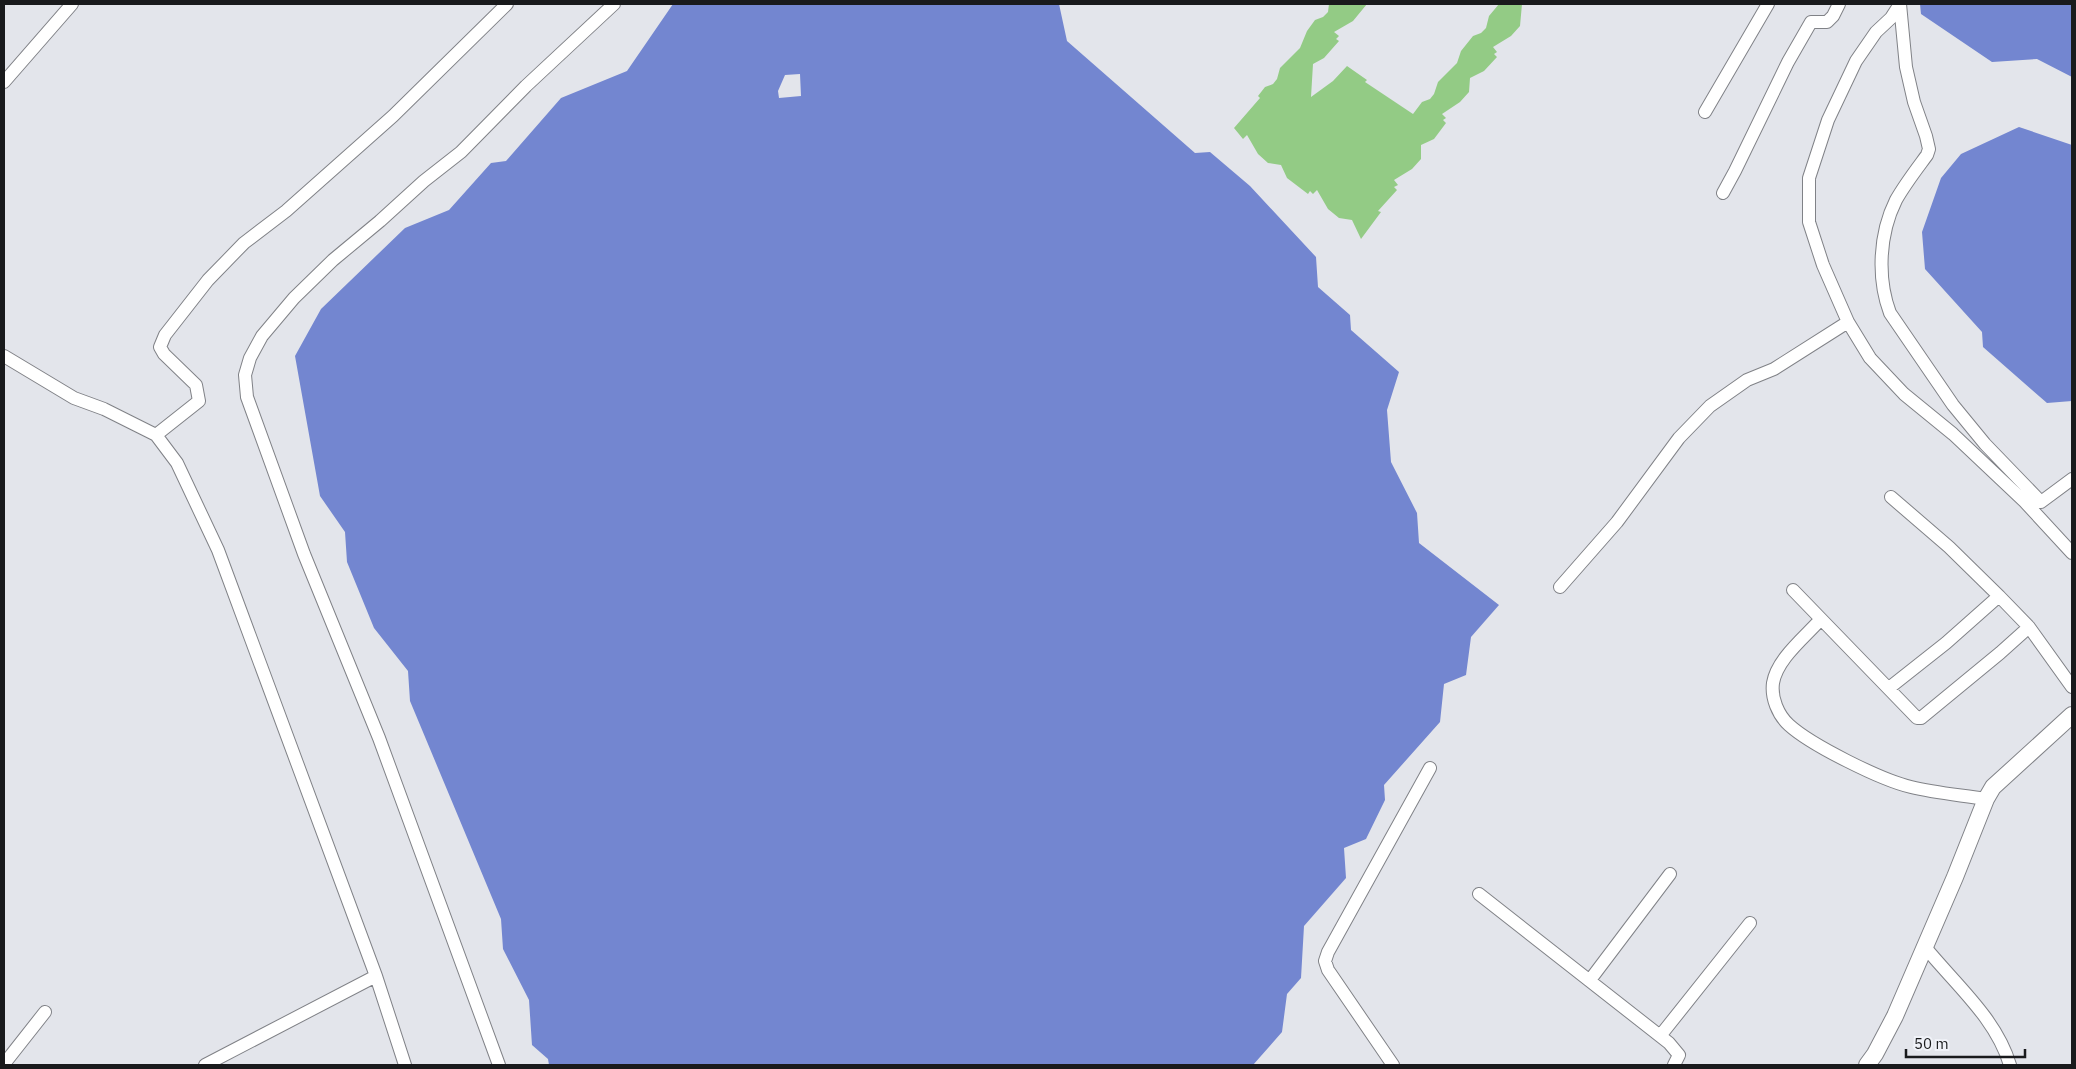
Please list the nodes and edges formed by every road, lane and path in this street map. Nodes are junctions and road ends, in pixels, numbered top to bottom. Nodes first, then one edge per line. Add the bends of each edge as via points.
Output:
1 (72, 4) edge
2 (507, 4) edge
3 (614, 4) edge
4 (1768, 4) edge
5 (1839, 4) edge
6 (1900, 4) edge
7 (4, 82) edge
8 (1705, 112) dead end
9 (1723, 193) dead end
10 (1848, 322) junction
11 (4, 356) edge
12 (156, 435) junction
13 (2072, 479) edge
14 (1891, 497) dead end
15 (2025, 502) junction
16 (2041, 502) junction
17 (2072, 553) edge
18 (1560, 587) dead end
19 (1793, 590) dead end
20 (1999, 596) junction
21 (1820, 620) junction
22 (2028, 627) junction
23 (2072, 687) edge
24 (1889, 688) junction
25 (2072, 715) edge
26 (1430, 768) dead end
27 (1986, 799) junction
28 (1670, 874) dead end
29 (1480, 894) dead end
30 (1750, 923) dead end
31 (1925, 947) junction
32 (376, 976) junction
33 (1590, 980) junction
34 (45, 1012) dead end
35 (1660, 1036) junction
36 (4, 1064) edge
37 (205, 1065) edge
38 (405, 1065) edge
39 (499, 1065) edge
40 (1393, 1065) edge
41 (1674, 1065) edge
42 (1867, 1065) edge
43 (2010, 1065) edge

1 - 7 street
2 - 12 street via 393,116 286,211 244,243 208,280 165,335 160,347 196,386 199,401
3 - 39 street via 461,152 333,260 294,298 262,336 245,375 247,397 304,554 379,738
4 - 8 street
5 - 9 street via 1827,22 1811,22
6 - 10 street via 1856,61 1828,120 1809,178 1809,222 1823,265
6 - 16 street via 1906,67 1929,149 1897,199 1886,225 1882,260 1885,299 1890,313 1953,405 1985,444
10 - 15 street via 1870,358 1904,394 1953,434
10 - 18 street via 1774,369 1747,380 1710,406 1679,438 1617,522
11 - 12 street via 74,398
12 - 32 street via 177,464 218,550
13 - 16 street
14 - 20 street
15 - 16 street
15 - 17 street
19 - 21 street
20 - 22 street
20 - 24 street
21 - 24 street
21 - 27 street via 1780,665 1773,684 1776,708 1789,724 1816,744 1910,787
22 - 23 street
22 - 24 street via 1921,718 1916,718
25 - 27 street via 1993,787
26 - 40 street via 1325,960 1328,970
27 - 31 street
28 - 33 street
29 - 33 street
30 - 35 street
31 - 42 street via 1895,1016
31 - 43 street via 1998,1036
32 - 37 street
32 - 38 street
33 - 35 street
34 - 36 street
35 - 41 street via 1670,1042 1679,1055

